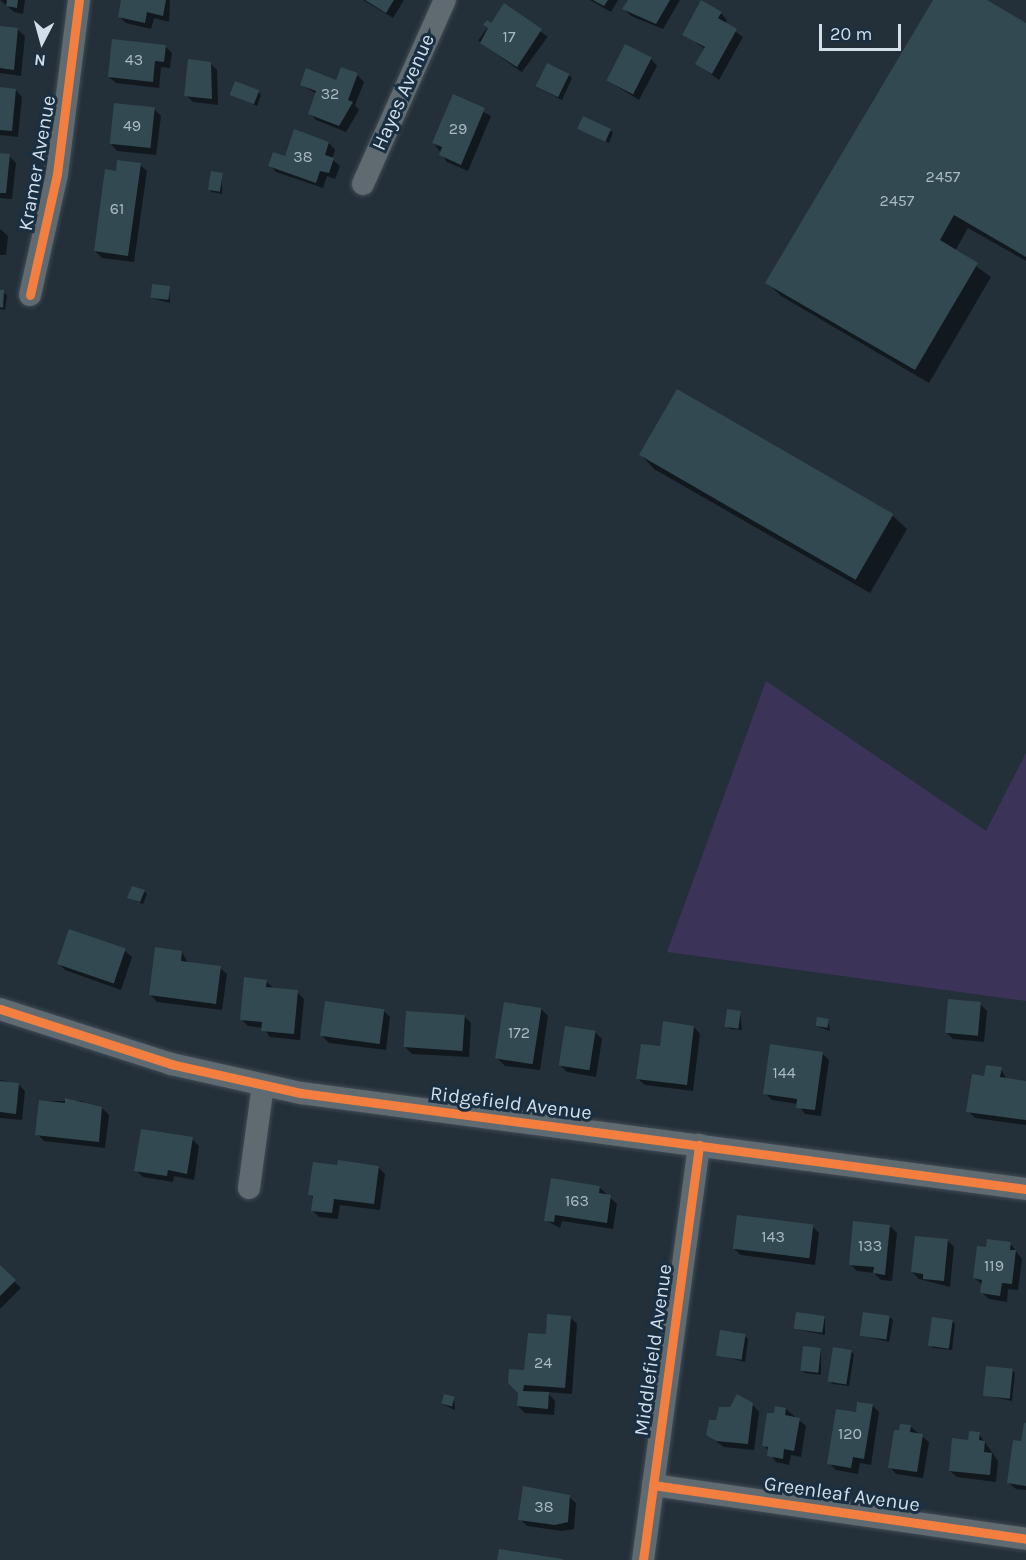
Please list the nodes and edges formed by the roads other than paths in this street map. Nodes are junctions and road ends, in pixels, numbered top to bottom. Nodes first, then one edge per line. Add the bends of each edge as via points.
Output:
1 (79, 0) edge
2 (445, 0) edge
3 (363, 184) dead end
4 (30, 295) dead end
5 (0, 1009) edge
6 (263, 1085) junction
7 (699, 1146) junction
8 (249, 1188) dead end
9 (1026, 1189) edge
10 (653, 1485) junction
11 (1026, 1539) edge
12 (643, 1560) edge

1 - 4 street, Kramer Avenue via 57,174
2 - 3 street, Hayes Avenue
5 - 6 street, Ridgefield Avenue via 140,1055
6 - 7 street, Ridgefield Avenue
6 - 8 street
7 - 9 street, Ridgefield Avenue
7 - 10 street, Middlefield Avenue
10 - 11 street, Greenleaf Avenue
10 - 12 street, Middlefield Avenue

